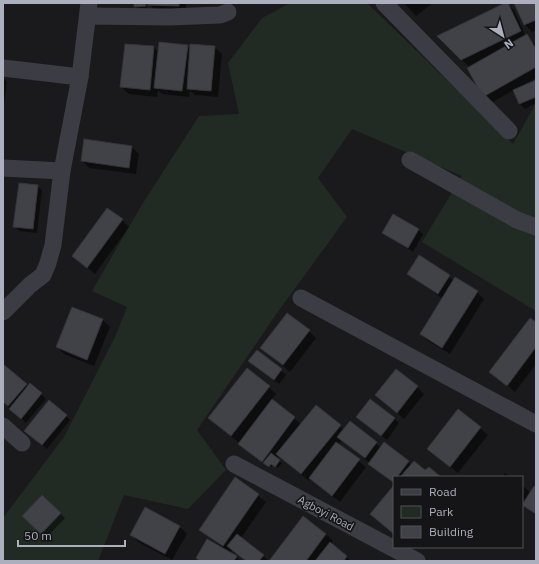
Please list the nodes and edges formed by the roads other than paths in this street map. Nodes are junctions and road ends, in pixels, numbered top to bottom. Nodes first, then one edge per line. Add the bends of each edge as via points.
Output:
1 (384, 3) edge
2 (88, 10) edge
3 (228, 12) dead end
4 (3, 68) edge
5 (80, 77) junction
6 (509, 131) dead end
7 (410, 160) dead end
8 (3, 168) edge
9 (62, 171) junction
10 (536, 227) edge
11 (301, 298) dead end
12 (3, 312) edge
13 (536, 424) edge
14 (3, 426) edge
15 (22, 443) dead end
16 (234, 464) dead end
17 (417, 561) edge

1 - 6 street
2 - 3 street via 169,17 220,15
2 - 5 street
4 - 5 street
5 - 9 street
7 - 10 street via 517,220
8 - 9 street
9 - 12 street via 53,245 43,275
11 - 13 street
14 - 15 street
16 - 17 street, Agboyi Road

